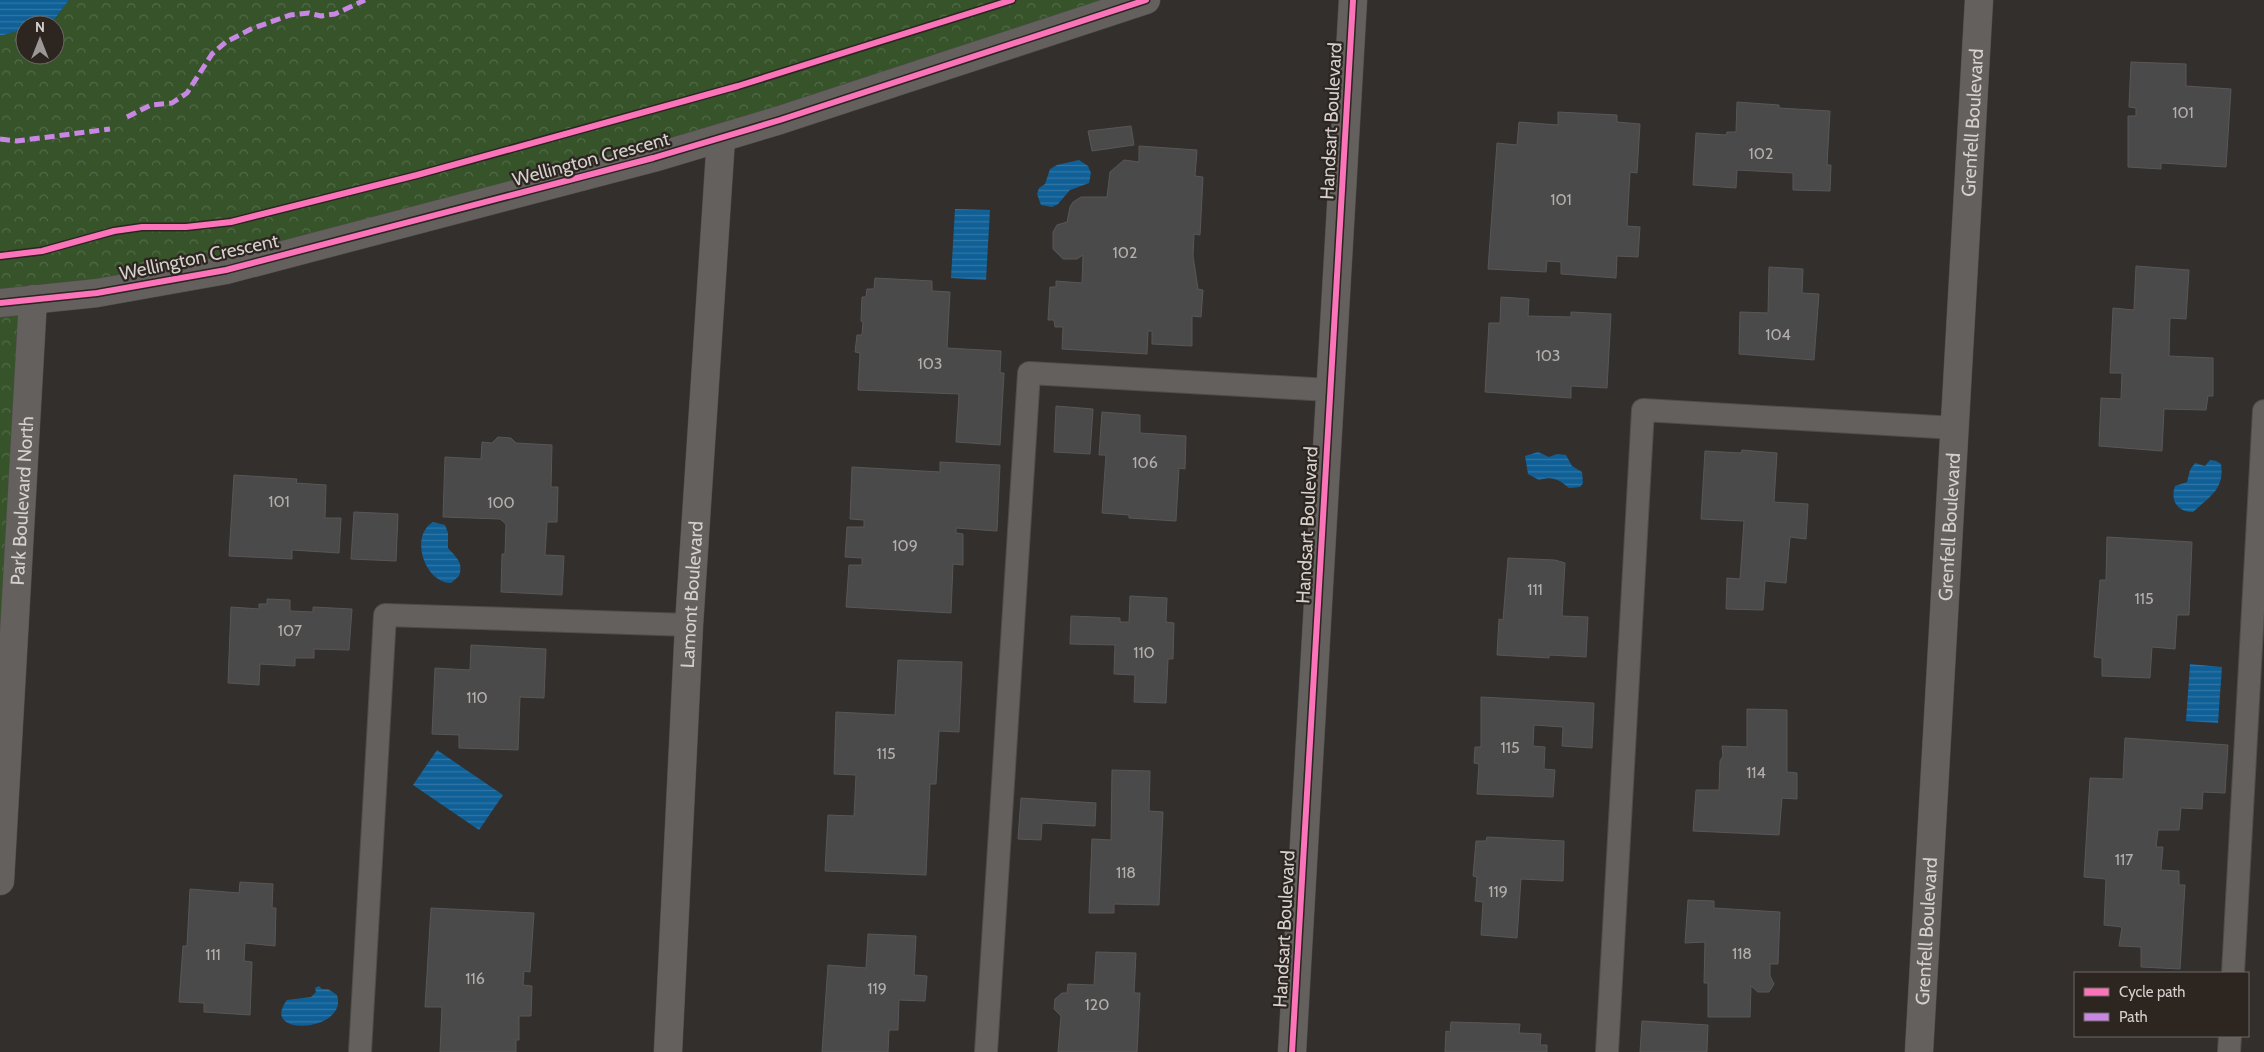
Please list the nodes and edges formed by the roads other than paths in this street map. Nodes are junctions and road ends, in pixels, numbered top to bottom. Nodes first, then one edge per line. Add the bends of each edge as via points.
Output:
1 (1146, 0) edge
2 (1353, 0) edge
3 (1979, 0) edge
4 (721, 138) junction
5 (33, 299) junction
6 (0, 303) edge
7 (1330, 390) junction
8 (2264, 411) edge
9 (1955, 428) junction
10 (689, 625) junction
11 (0, 880) edge
12 (2233, 972) edge
13 (2230, 1037) edge
14 (360, 1052) edge
15 (668, 1052) edge
16 (986, 1052) edge
17 (1292, 1052) edge
18 (1607, 1052) edge
19 (1919, 1052) edge
20 (2229, 1052) edge

1 - 4 street, Wellington Crescent
2 - 7 street, Handsart Boulevard
3 - 9 street, Grenfell Boulevard
4 - 5 street, Wellington Crescent via 226,270 147,286
4 - 10 street, Lamont Boulevard
5 - 6 street, Wellington Crescent
5 - 11 street, Park Boulevard North
7 - 16 lane via 1029,373
7 - 17 street, Handsart Boulevard
8 - 12 lane
9 - 18 lane via 1643,410
9 - 19 street, Grenfell Boulevard
10 - 14 lane via 385,614
10 - 15 street, Lamont Boulevard
13 - 20 lane

